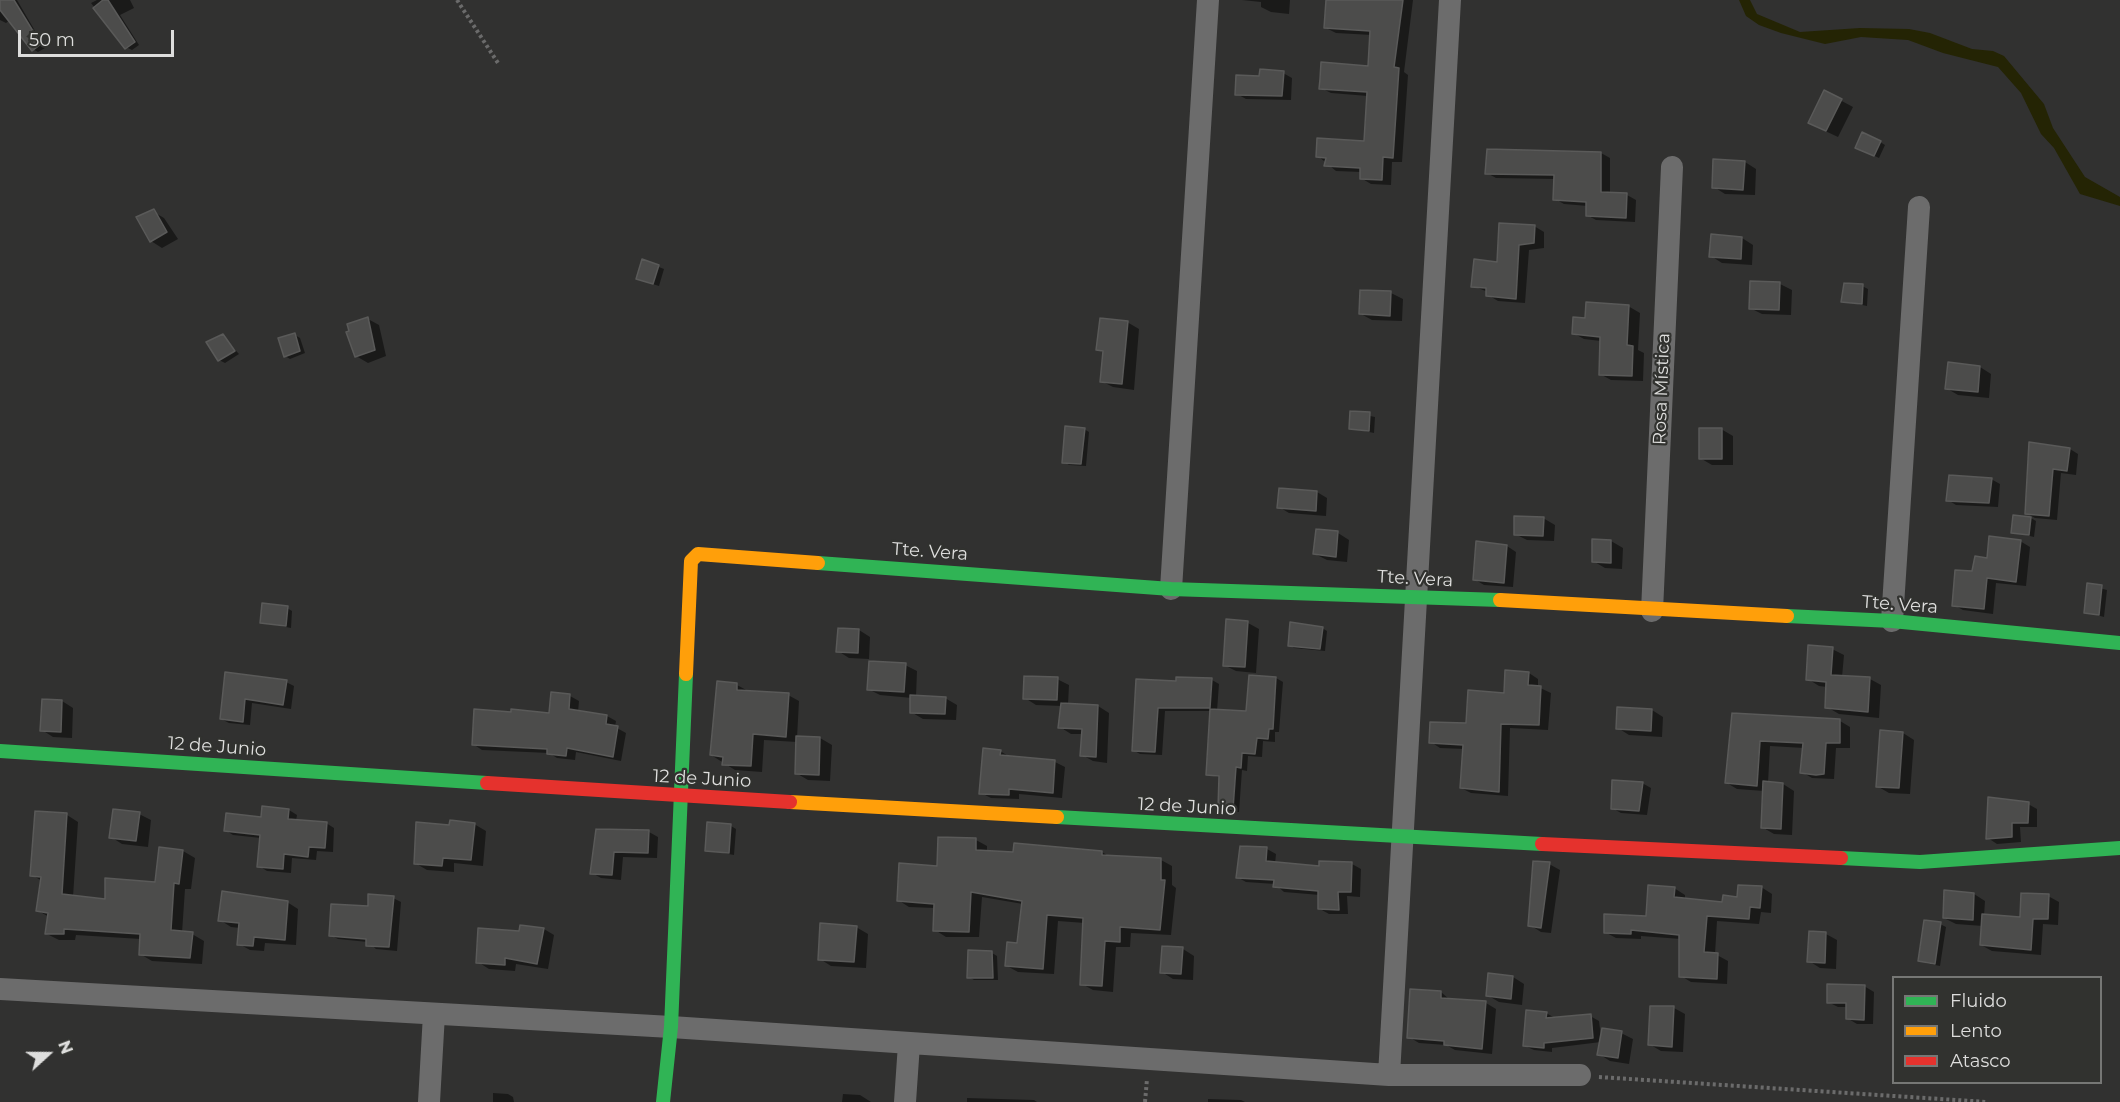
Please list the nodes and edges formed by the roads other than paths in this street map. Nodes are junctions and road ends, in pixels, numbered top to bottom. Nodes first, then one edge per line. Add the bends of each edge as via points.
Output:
1 (1208, 0) edge
2 (1450, 0) edge
3 (1672, 167) dead end
4 (1918, 207) dead end
5 (1171, 589) junction
6 (1414, 596) junction
7 (1652, 611) junction
8 (1892, 621) junction
9 (2120, 643) edge
10 (0, 751) edge
11 (682, 796) junction
12 (1402, 837) junction
13 (2120, 848) edge
14 (0, 989) edge
15 (434, 1014) junction
16 (671, 1027) junction
17 (909, 1044) junction
18 (1389, 1074) junction
19 (1580, 1076) road end
20 (429, 1102) edge
21 (663, 1102) edge
22 (905, 1102) edge

1 - 5 street
2 - 6 street
3 - 7 street, Rosa Mística
4 - 8 street
5 - 6 street, Tte. Vera
5 - 11 street, Tte. Vera via 698,554 691,561
6 - 7 street, Tte. Vera
6 - 12 street
7 - 8 street, Tte. Vera
8 - 9 street, Tte. Vera
10 - 11 street, 12 de Junio
11 - 12 street, 12 de Junio
11 - 16 street
12 - 13 street, 12 de Junio via 1920,862
12 - 18 street
14 - 15 street
15 - 16 street
15 - 20 street
16 - 17 street
16 - 21 street
17 - 18 street
17 - 22 street
18 - 19 street

